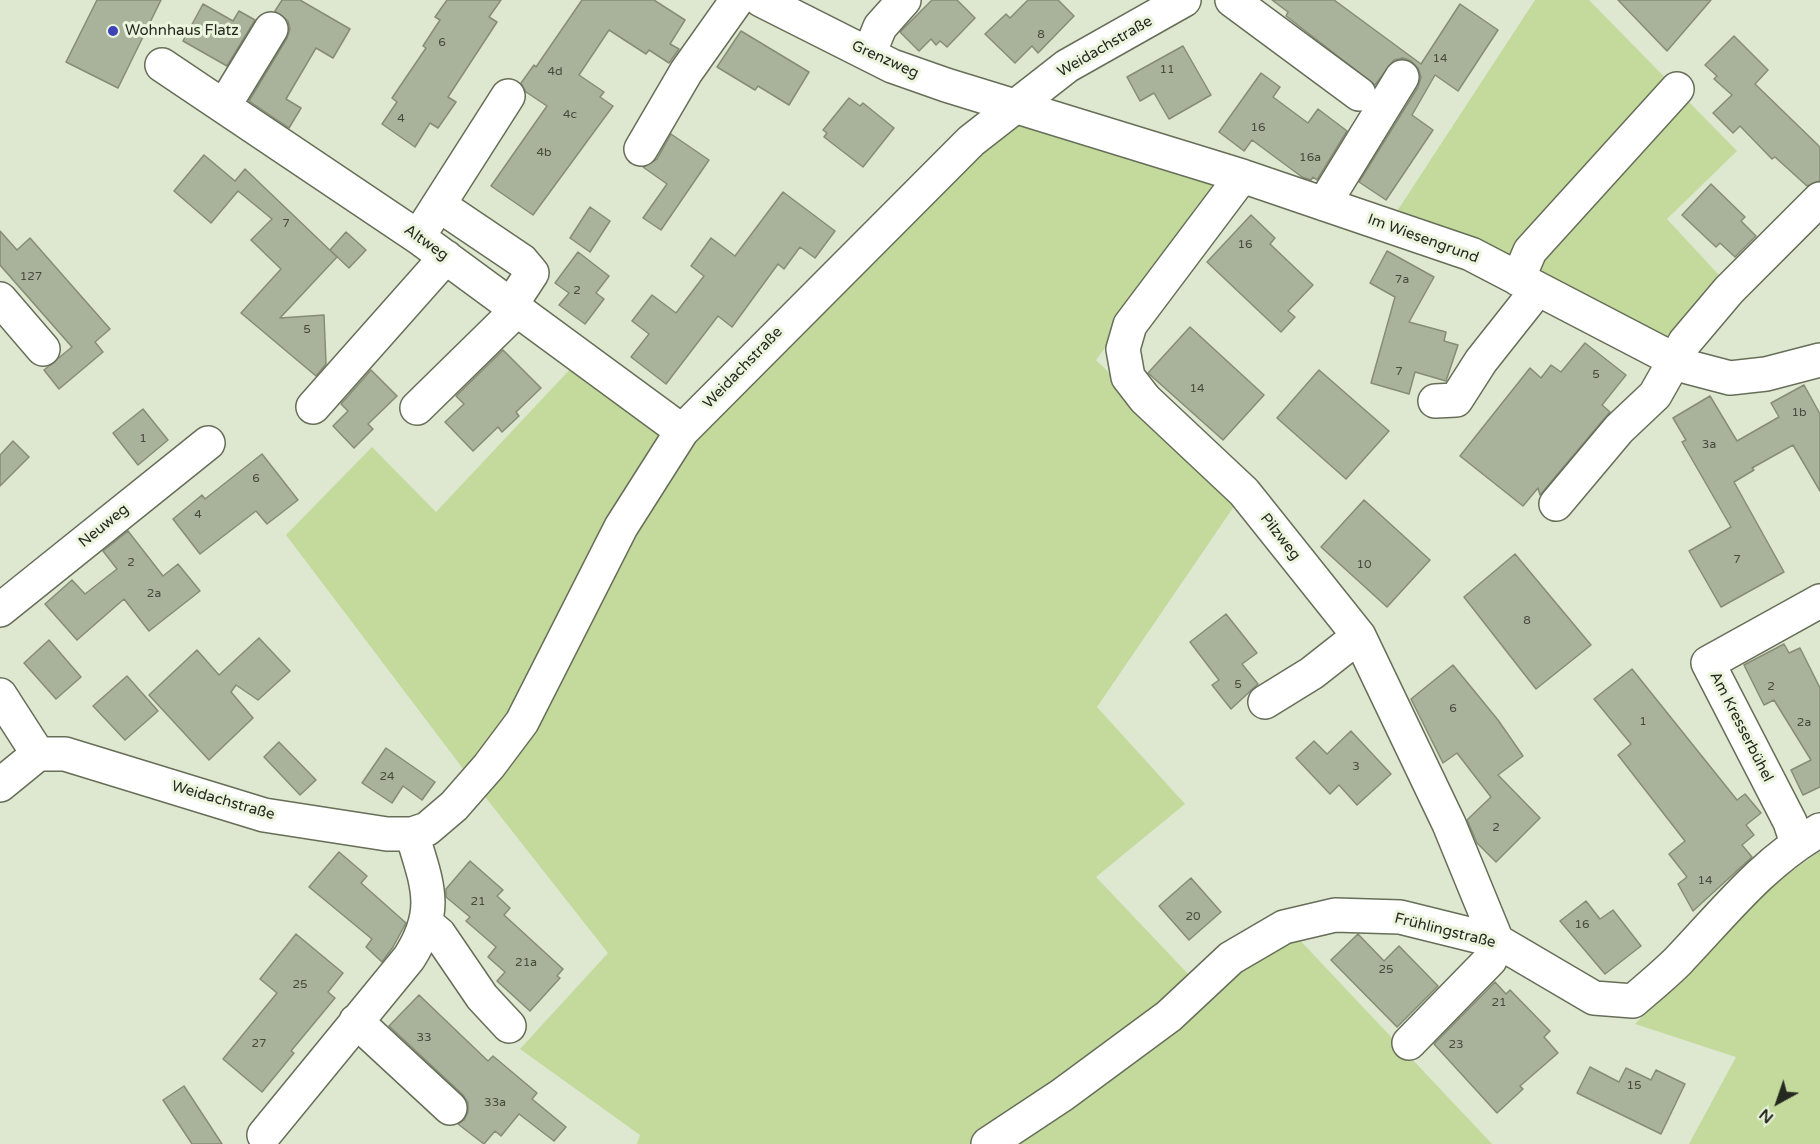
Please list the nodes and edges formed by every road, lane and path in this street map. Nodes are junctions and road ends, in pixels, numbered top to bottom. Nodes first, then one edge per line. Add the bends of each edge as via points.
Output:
1 (737, 0) edge
2 (761, 0) edge
3 (904, 0) edge
4 (1184, 0) edge
5 (1232, 0) edge
6 (271, 28) dead end
7 (869, 54) junction
8 (162, 65) dead end
9 (1402, 77) dead end
10 (1677, 89) dead end
11 (1359, 94) dead end
12 (508, 96) dead end
13 (224, 106) junction
14 (1015, 106) junction
15 (641, 149) dead end
16 (1242, 176) junction
17 (1820, 199) edge
18 (1324, 204) junction
19 (439, 205) junction
20 (418, 237) junction
21 (446, 257) junction
22 (1528, 284) junction
23 (0, 299) edge
24 (515, 307) junction
25 (43, 349) dead end
26 (1674, 360) junction
27 (1820, 360) edge
28 (1435, 401) dead end
29 (313, 407) dead end
30 (417, 408) dead end
31 (682, 431) junction
32 (208, 442) dead end
33 (1556, 504) dead end
34 (1820, 601) edge
35 (0, 610) edge
36 (1359, 636) junction
37 (0, 695) edge
38 (1265, 702) dead end
39 (38, 754) junction
40 (0, 785) edge
41 (412, 834) junction
42 (1808, 836) edge
43 (427, 924) junction
44 (1497, 941) junction
45 (356, 1021) junction
46 (509, 1026) dead end
47 (1409, 1043) dead end
48 (450, 1108) dead end
49 (264, 1135) dead end
50 (988, 1144) edge

1 - 15 street via 686,72
2 - 7 street, Grenzweg
3 - 7 street via 880,27
4 - 14 street, Weidachstraße via 1067,66
5 - 11 street
6 - 13 street
7 - 14 street, Grenzweg via 935,81
8 - 13 street, Altweg
9 - 18 street
10 - 22 street via 1530,251
12 - 19 street
13 - 20 street, Altweg
14 - 16 street, Im Wiesengrund
14 - 31 street, Weidachstraße via 970,141
16 - 18 street, Im Wiesengrund
16 - 36 street, Pilzweg via 1130,326 1123,349 1128,377 1145,399 1244,492
17 - 26 street via 1729,290
18 - 22 street, Im Wiesengrund via 1471,254
19 - 20 street
19 - 24 street via 522,261 532,273
20 - 21 street, Altweg
21 - 24 street, Altweg
21 - 29 street
22 - 26 street, Im Wiesengrund
22 - 28 street via 1456,400
23 - 25 street
24 - 30 street
24 - 31 street, Altweg
26 - 27 street, Im Wiesengrund via 1730,378 1766,374
26 - 33 street via 1655,395 1619,429
31 - 41 street, Weidachstraße via 621,527 522,722 454,806 427,829
32 - 35 street, Neuweg
34 - 42 street, Am Kresserbühel via 1708,663 1790,822
36 - 38 street via 1312,673
36 - 44 street, Pilzweg via 1449,824
37 - 39 street
39 - 40 street
39 - 41 street, Weidachstraße via 65,754 264,815 387,834
41 - 43 street via 429,900
42 - 44 street, Frühlingstraße via 1768,865 1676,963 1633,1001 1594,998
43 - 45 street via 409,958
43 - 46 street via 439,934 482,997
44 - 47 street via 1490,960
44 - 50 street, Frühlingstraße via 1400,917 1335,915 1284,927 1231,958 1169,1016
45 - 48 street
45 - 49 street

